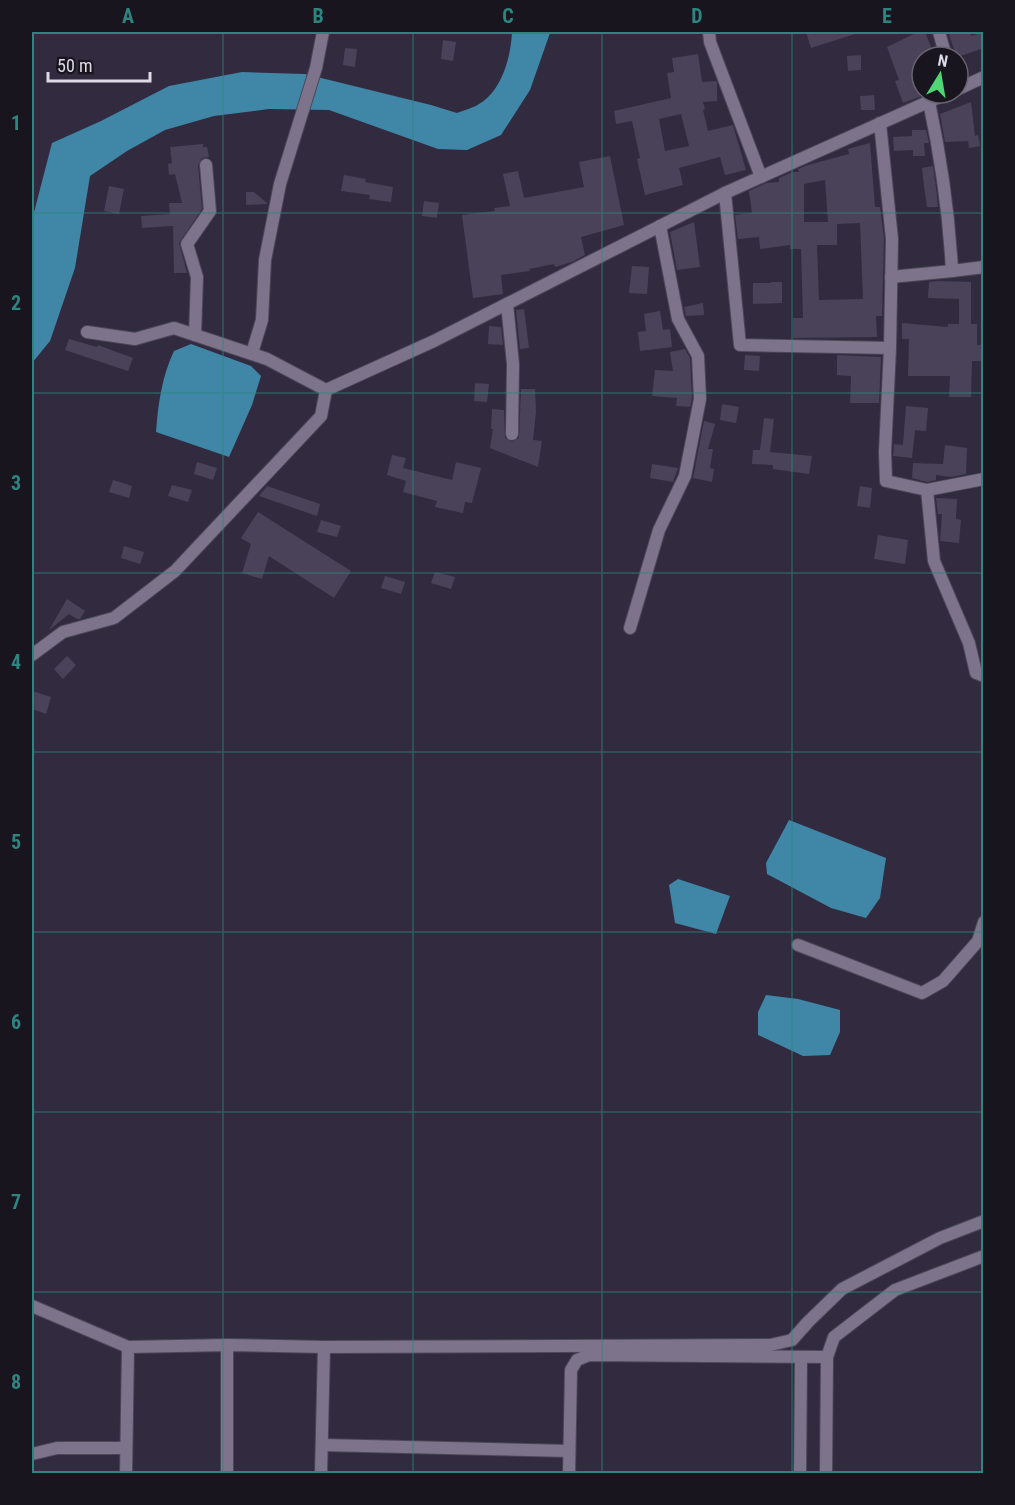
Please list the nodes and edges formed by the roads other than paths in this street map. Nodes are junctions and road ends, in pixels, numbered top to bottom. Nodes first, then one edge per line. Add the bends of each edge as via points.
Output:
1 (323, 32) edge
2 (709, 32) edge
3 (984, 77) edge
4 (970, 83) edge
5 (921, 105) edge
6 (929, 105) edge
7 (880, 123) junction
8 (206, 165) dead end
9 (761, 177) junction
10 (725, 193) junction
11 (660, 226) junction
12 (984, 267) edge
13 (952, 271) junction
14 (891, 277) junction
15 (507, 304) junction
16 (87, 332) dead end
17 (195, 334) junction
18 (890, 348) junction
19 (252, 353) junction
20 (326, 390) junction
21 (512, 434) dead end
22 (984, 479) edge
23 (927, 490) junction
24 (630, 628) dead end
25 (32, 655) edge
26 (984, 676) edge
27 (984, 922) edge
28 (798, 945) dead end
29 (984, 1221) edge
30 (984, 1256) edge
31 (32, 1306) edge
32 (227, 1345) junction
33 (128, 1347) junction
34 (324, 1347) junction
35 (801, 1357) junction
36 (827, 1357) junction
37 (322, 1445) junction
38 (126, 1448) junction
39 (569, 1451) junction
40 (32, 1455) edge
41 (126, 1473) edge
42 (227, 1473) edge
43 (321, 1473) edge
44 (569, 1473) edge
45 (800, 1473) edge
46 (826, 1473) edge

1 - 19 street via 316,68 280,184 265,260 262,320
2 - 9 street
3 - 4 street
5 - 7 street
6 - 13 street via 941,159
7 - 9 street
7 - 14 street via 892,239
8 - 17 street via 210,211 187,244 197,277
9 - 10 street
10 - 11 street
10 - 18 street via 740,345
11 - 15 street
11 - 24 street via 678,319 698,356 700,399 685,476 659,530
12 - 13 street
13 - 14 street
14 - 18 street
15 - 20 street
15 - 21 street via 513,364
16 - 17 street via 135,339 174,328
17 - 19 street
18 - 23 street via 886,481
19 - 20 street
20 - 25 street via 321,416 175,571 114,618 63,632
22 - 23 street
23 - 26 street via 934,561 969,643 976,672
27 - 28 street via 978,941 943,981 922,993
29 - 34 street via 940,1238 842,1289 792,1341 770,1345
30 - 36 street via 896,1290 834,1337
31 - 33 street
32 - 33 street
32 - 34 street
32 - 42 street
33 - 38 street
34 - 37 street
35 - 36 street
35 - 39 street via 590,1355 577,1360 571,1370
35 - 45 street
36 - 46 street
37 - 39 street
37 - 43 street
38 - 40 street via 57,1448
38 - 41 street
39 - 44 street

